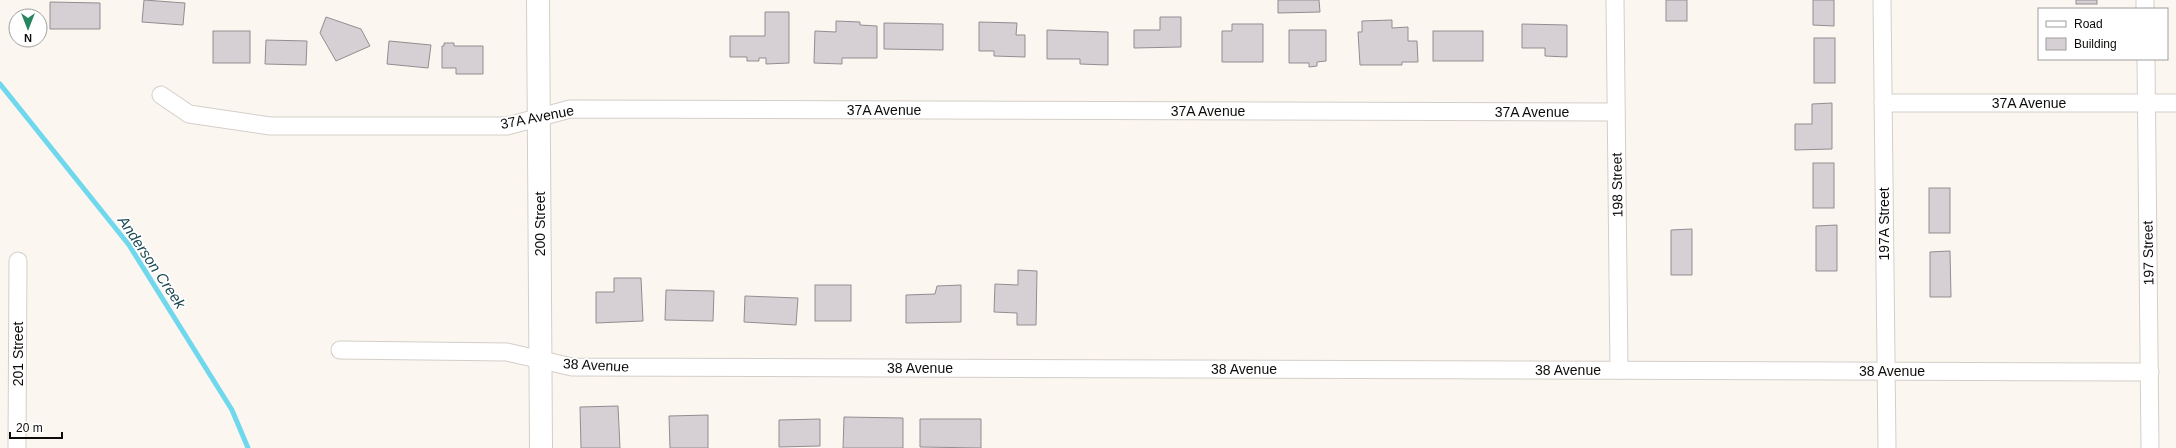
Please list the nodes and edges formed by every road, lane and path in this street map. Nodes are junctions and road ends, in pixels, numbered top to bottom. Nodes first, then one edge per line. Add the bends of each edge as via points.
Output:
1 (538, 0) edge
2 (1615, 0) edge
3 (1882, 0) edge
4 (2146, 60) edge
5 (162, 95) dead end
6 (1883, 103) junction
7 (2146, 103) junction
8 (2176, 103) edge
9 (1616, 112) junction
10 (539, 116) junction
11 (18, 261) dead end
12 (340, 350) dead end
13 (541, 360) junction
14 (1619, 370) junction
15 (1885, 370) junction
16 (2150, 372) junction
17 (17, 448) edge
18 (541, 448) edge
19 (1887, 448) edge
20 (2150, 448) edge

1 - 10 main road, 200 Street
2 - 9 street, 198 Street
3 - 6 street, 197A Street
4 - 7 street, 197 Street
5 - 10 street, 37A Avenue via 189,114 270,126 507,126
6 - 7 street, 37A Avenue
6 - 15 street, 197A Street
7 - 8 street, 37A Avenue
7 - 16 street, 197 Street
9 - 10 street, 37A Avenue via 570,109
9 - 14 street, 198 Street
10 - 13 main road, 200 Street
11 - 17 street, 201 Street
12 - 13 street, 38 Avenue via 507,352
13 - 14 street, 38 Avenue via 572,367
13 - 18 main road, 200 Street
14 - 15 street, 38 Avenue
15 - 16 street, 38 Avenue
15 - 19 street, 197A Street
16 - 20 street, 197 Street

